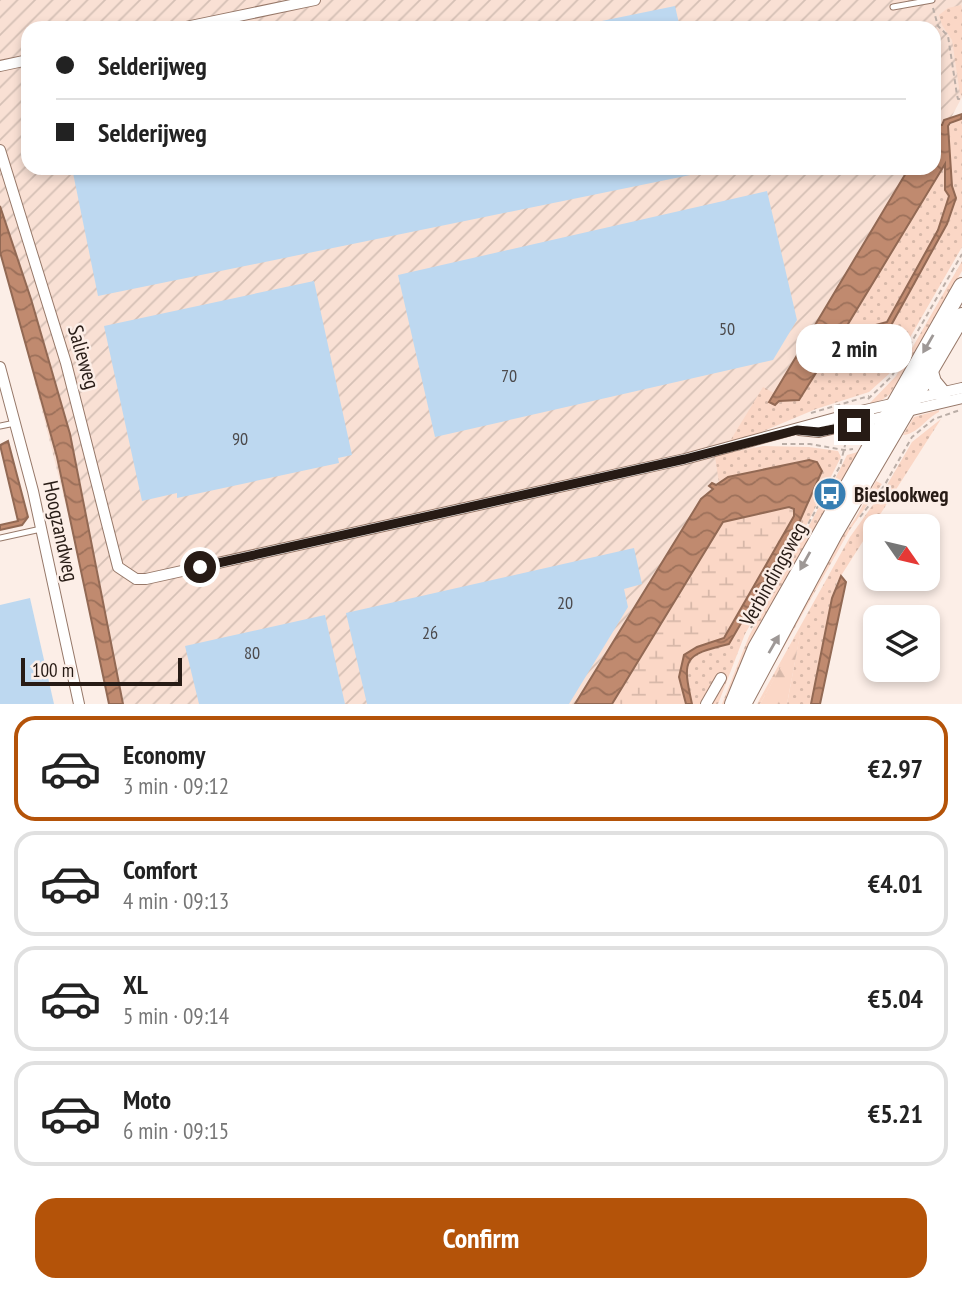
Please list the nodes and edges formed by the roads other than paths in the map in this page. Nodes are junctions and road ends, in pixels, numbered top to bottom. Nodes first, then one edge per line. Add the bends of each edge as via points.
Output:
1 (316, 0) edge
2 (932, 0) edge
3 (893, 6) dead end
4 (215, 21) edge
5 (21, 62) edge
6 (0, 66) edge
7 (0, 150) edge
8 (962, 286) edge
9 (962, 316) edge
10 (0, 368) edge
11 (930, 372) junction
12 (962, 388) edge
13 (942, 393) junction
14 (962, 398) edge
15 (901, 408) junction
16 (858, 419) junction
17 (15, 423) junction
18 (0, 426) edge
19 (874, 440) junction
20 (41, 529) junction
21 (0, 538) edge
22 (721, 678) dead end
23 (79, 704) edge
24 (706, 704) edge
25 (733, 704) edge
26 (743, 704) edge

1 - 4 street
2 - 3 lane
5 - 6 street
7 - 16 street, Salieweg via 66,363 118,567 135,579
8 -> 15 street, Verbindingsweg
9 - 11 street, Verbindingsweg
10 - 17 street, Hoogzandweg
11 - 13 street
11 - 15 street, Verbindingsweg
12 - 13 street
13 - 15 street
14 - 15 street
15 - 16 street
15 - 16 street
15 - 19 street, Verbindingsweg
26 -> 15 street, Verbindingsweg
16 - 19 street
17 - 18 lane
17 - 20 street, Hoogzandweg
19 -> 25 street, Verbindingsweg via 756,648
20 - 21 lane
20 - 23 street, Hoogzandweg
22 - 24 street

